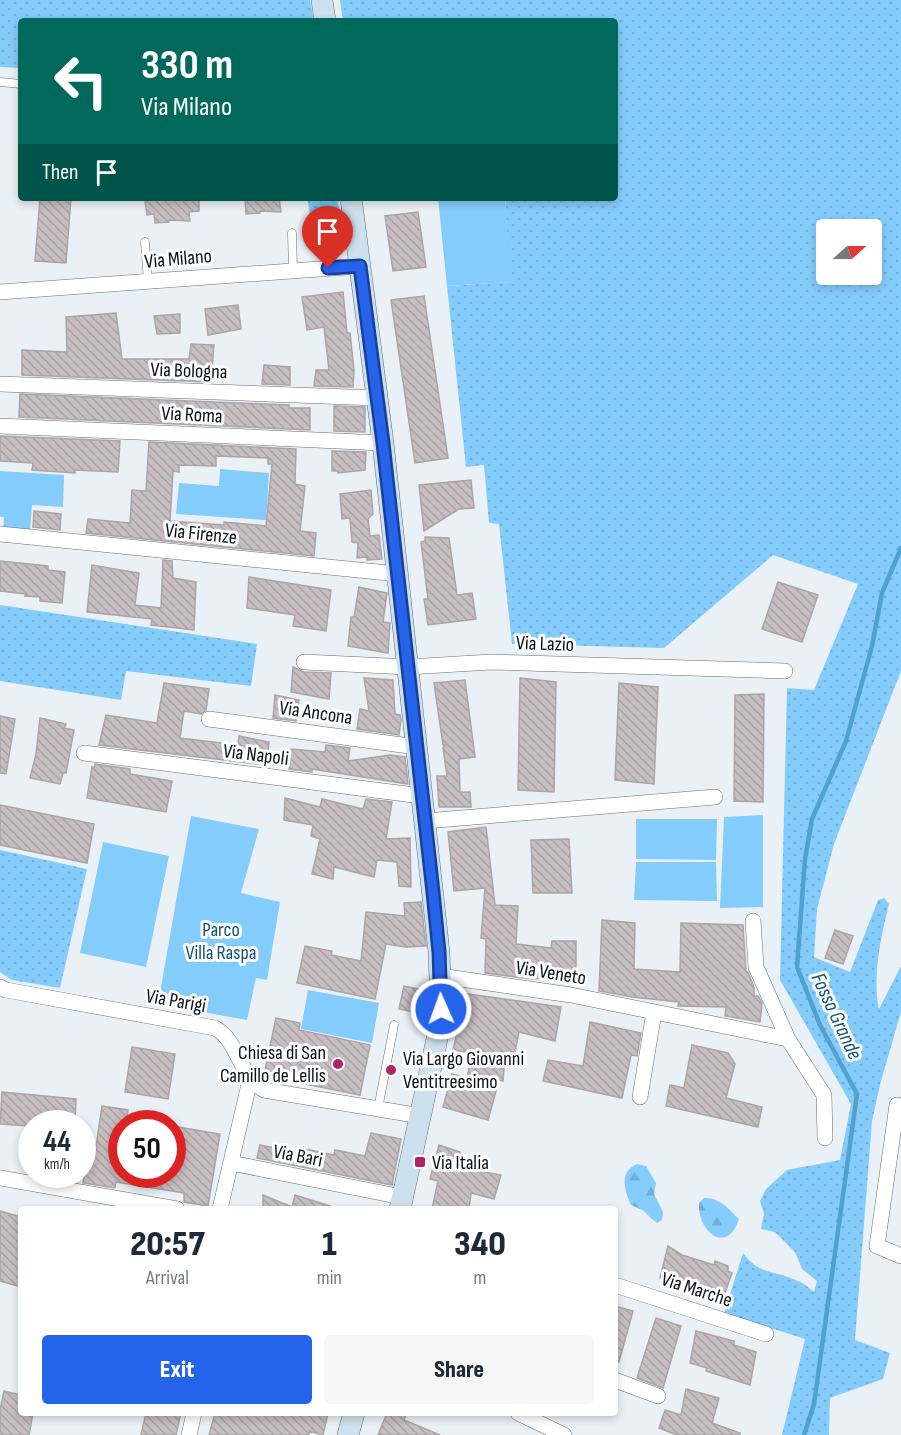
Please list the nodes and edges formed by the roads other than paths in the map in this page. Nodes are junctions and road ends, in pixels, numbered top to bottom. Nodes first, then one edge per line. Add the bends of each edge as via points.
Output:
1 (322, 0) edge
2 (325, 18) edge
3 (0, 82) edge
4 (18, 84) edge
5 (351, 201) edge
6 (292, 232) dead end
7 (145, 243) dead end
8 (360, 266) junction
9 (293, 270) junction
10 (148, 282) junction
11 (0, 292) edge
12 (0, 384) edge
13 (377, 398) junction
14 (0, 426) edge
15 (383, 443) junction
16 (0, 534) edge
17 (398, 574) junction
18 (304, 662) dead end
19 (408, 667) junction
20 (785, 671) dead end
21 (209, 719) dead end
22 (417, 747) junction
23 (84, 753) dead end
24 (422, 796) junction
25 (715, 797) dead end
26 (425, 821) junction
27 (753, 921) dead end
28 (440, 976) junction
29 (0, 987) edge
30 (654, 1012) junction
31 (394, 1025) dead end
32 (788, 1039) junction
33 (250, 1080) junction
34 (640, 1097) dead end
35 (897, 1105) dead end
36 (378, 1109) junction
37 (421, 1116) junction
38 (825, 1138) dead end
39 (231, 1163) junction
40 (0, 1178) edge
41 (401, 1203) edge
42 (160, 1206) edge
43 (221, 1206) edge
44 (901, 1256) edge
45 (618, 1286) edge
46 (765, 1334) dead end
47 (618, 1381) edge
48 (658, 1396) dead end
49 (193, 1416) edge
50 (353, 1416) edge
51 (524, 1416) edge
52 (189, 1435) edge
53 (348, 1435) edge
54 (564, 1435) edge

1 - 2 main road
3 - 4 lane
5 - 8 main road
6 - 9 lane
7 - 10 lane
8 - 9 street, Via Milano
8 - 13 main road
9 - 10 street, Via Milano
10 - 11 street, Via Milano
12 - 13 street, Via Bologna
13 - 15 main road
14 - 15 street, Via Roma
15 - 17 main road
16 - 17 street, Via Firenze
17 - 19 main road
18 - 19 street, Via Lazio
19 - 20 street, Via Lazio via 491,662
19 - 22 main road
21 - 22 street, Via Ancona
22 - 24 main road
23 - 24 street, Via Napoli
24 - 26 main road
25 - 26 street
26 - 28 main road
27 - 32 street via 756,967
28 - 30 street, Via Veneto
28 - 37 main road via 441,1009
29 - 33 street, Via Parigi via 215,1028 227,1037
30 - 32 street, Via Veneto
30 - 34 street
31 - 36 lane
32 - 38 street via 825,1095
33 - 36 street via 264,1090 280,1094
33 - 39 street
35 - 44 street via 877,1246
36 - 37 street
37 - 41 main road
39 - 41 street, Via Bari
39 - 43 street
40 - 42 street
45 - 46 street, Via Marche
47 - 48 street
49 - 52 street
50 - 53 main road
51 - 54 street

